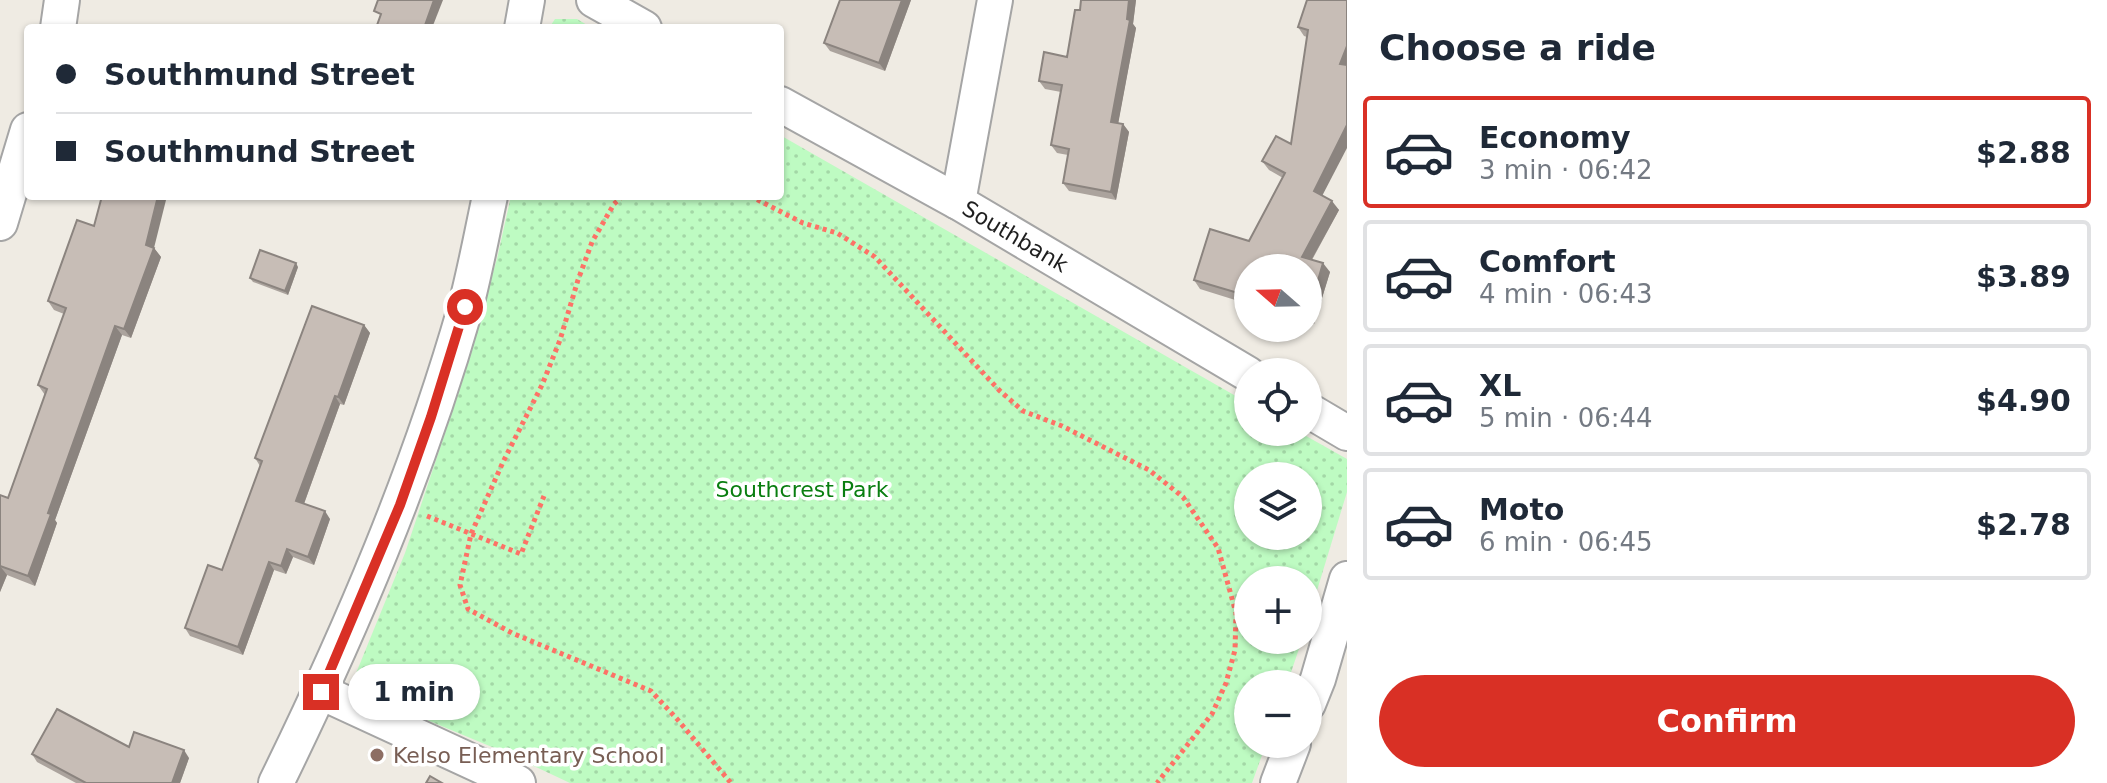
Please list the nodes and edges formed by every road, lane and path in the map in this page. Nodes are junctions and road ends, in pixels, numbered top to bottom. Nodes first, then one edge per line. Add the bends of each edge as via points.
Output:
1 (62, 0) edge
2 (527, 0) edge
3 (594, 0) edge
4 (995, 0) edge
5 (59, 24) edge
6 (523, 24) edge
7 (637, 24) edge
8 (784, 106) edge
9 (24, 143) edge
10 (489, 200) edge
11 (618, 200) edge
12 (758, 200) edge
13 (958, 202) junction
14 (0, 223) edge
15 (1234, 366) edge
16 (1322, 418) edge
17 (1347, 433) edge
18 (544, 496) dead end
19 (400, 505) junction
20 (471, 534) junction
21 (1347, 579) edge
22 (1321, 670) edge
23 (321, 692) junction
24 (1288, 758) edge
25 (276, 783) edge
26 (518, 783) edge
27 (731, 783) edge
28 (1157, 783) edge
29 (1278, 783) edge

1 - 5 street
2 - 6 street
3 - 7 street
4 - 13 street
8 - 13 street, Southbank
9 - 14 street
10 - 19 street via 465,307
11 - 20 path via 592,242 542,385
12 - 28 path via 837,233 875,257 1023,411 1149,470 1183,497 1218,548 1236,613 1235,650 1212,714
13 - 15 street, Southbank
16 - 17 street
18 - 20 path via 521,554
19 - 20 path
19 - 23 street
20 - 27 path via 460,585 468,609 651,691
21 - 22 street
23 - 25 street
23 - 26 street
24 - 29 street

